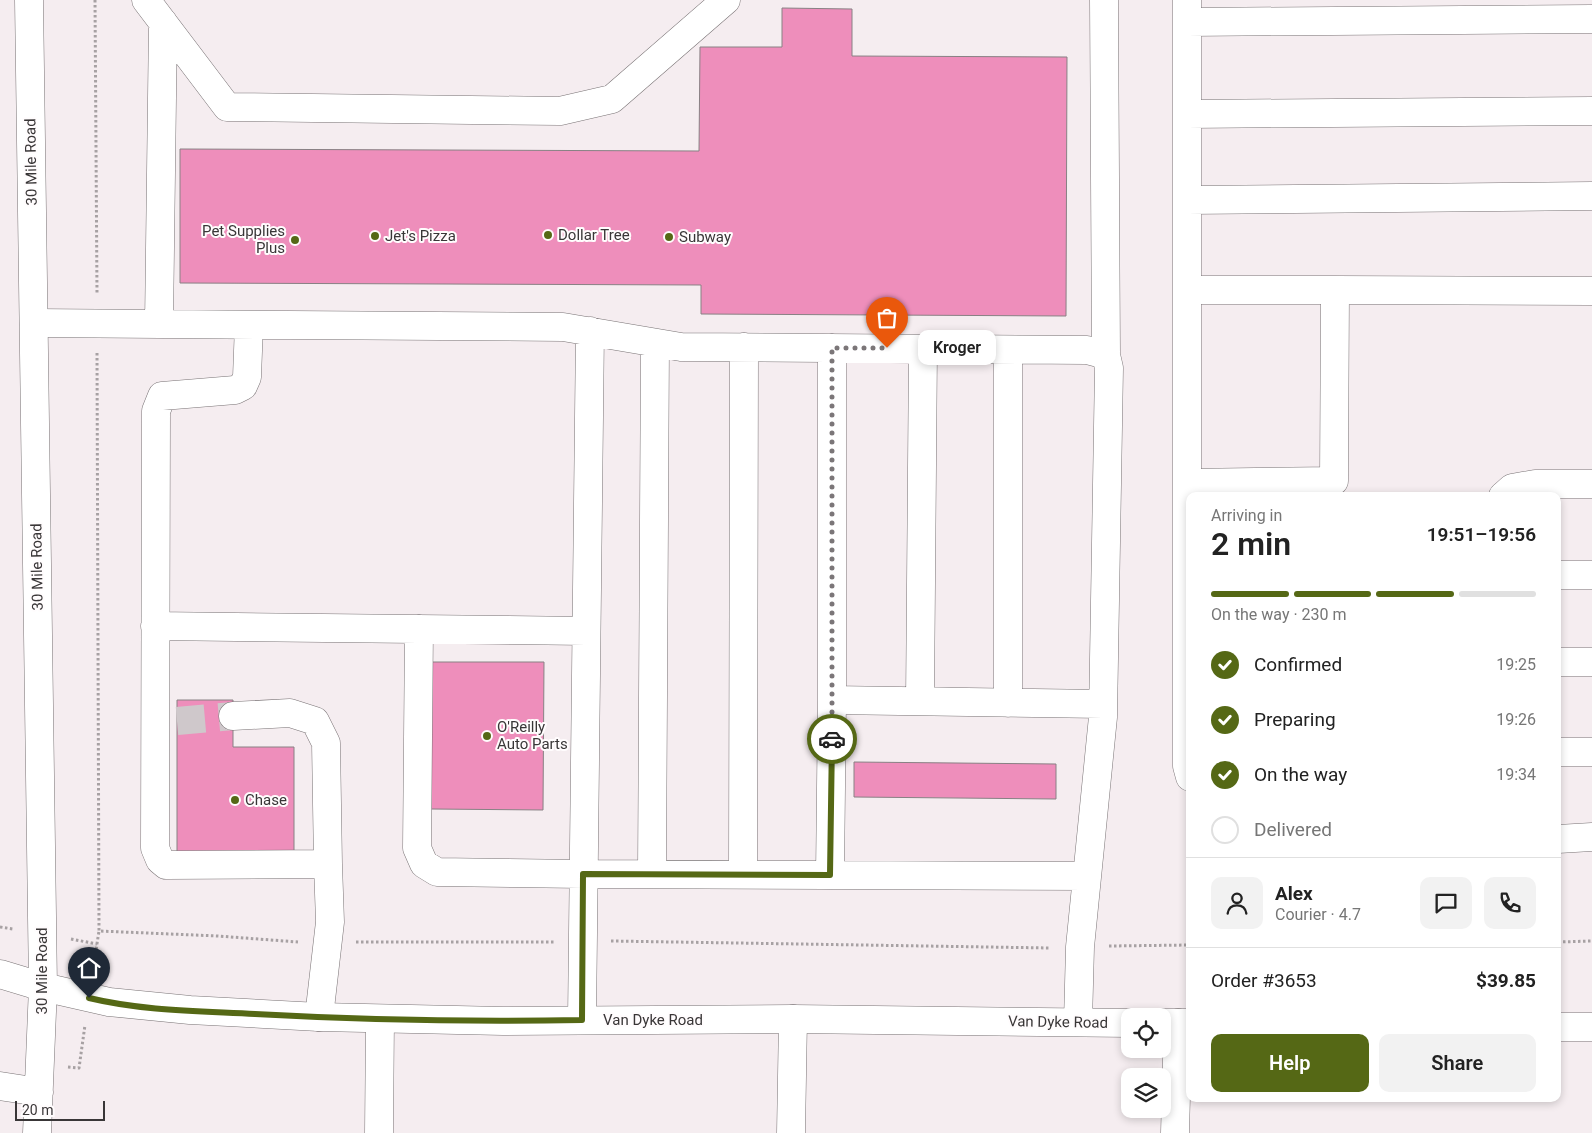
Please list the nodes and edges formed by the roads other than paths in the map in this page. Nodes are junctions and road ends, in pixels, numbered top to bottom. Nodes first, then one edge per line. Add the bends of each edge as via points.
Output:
1 (29, 0) edge
2 (146, 0) edge
3 (726, 0) edge
4 (1104, 0) edge
5 (1187, 11) edge
6 (1592, 19) edge
7 (163, 22) junction
8 (1592, 111) edge
9 (1187, 114) junction
10 (1592, 196) edge
11 (1187, 200) junction
12 (1187, 290) junction
13 (1335, 290) junction
14 (1592, 291) edge
15 (34, 323) junction
16 (160, 324) junction
17 (248, 325) junction
18 (590, 331) junction
19 (655, 343) junction
20 (744, 347) junction
21 (832, 348) junction
22 (923, 349) junction
23 (1008, 350) junction
24 (1106, 355) junction
25 (1187, 483) junction
26 (1592, 484) edge
27 (1187, 492) edge
28 (1508, 492) edge
29 (1561, 575) edge
30 (1592, 575) edge
31 (155, 626) junction
32 (419, 629) junction
33 (586, 632) junction
34 (1561, 662) edge
35 (1592, 662) edge
36 (832, 700) junction
37 (920, 701) junction
38 (1008, 703) junction
39 (1103, 704) junction
40 (233, 716) tunnel mouth
41 (1561, 752) edge
42 (1592, 752) edge
43 (1592, 837) edge
44 (1561, 840) edge
45 (328, 864) junction
46 (583, 874) junction
47 (652, 874) junction
48 (744, 874) junction
49 (830, 875) junction
50 (1087, 876) junction
51 (0, 974) edge
52 (43, 987) junction
53 (320, 1017) junction
54 (380, 1018) junction
55 (793, 1019) junction
56 (582, 1020) junction
57 (1078, 1022) junction
58 (1121, 1022) edge
59 (1177, 1023) edge
60 (1561, 1027) edge
61 (1592, 1028) edge
62 (0, 1086) edge
63 (39, 1092) junction
64 (37, 1133) edge
65 (379, 1133) edge
66 (791, 1133) edge
67 (1175, 1133) edge

1 - 15 main road, 30 Mile Road
2 - 7 main road
3 - 7 main road via 612,99 560,111 227,107
4 - 24 main road
5 - 6 main road
5 - 9 main road
7 - 16 main road
8 - 9 main road
9 - 11 main road
10 - 11 main road
11 - 12 main road
12 - 13 main road
12 - 25 main road
13 - 14 main road
13 - 25 main road via 1334,481
15 - 16 main road
15 - 52 main road, 30 Mile Road
16 - 17 main road
17 - 18 main road via 563,327
17 - 31 main road via 247,377 243,386 235,390 162,396 156,411
18 - 19 main road
18 - 33 main road
19 - 20 main road via 681,347
19 - 47 main road
20 - 21 main road
20 - 48 main road
21 - 22 main road
21 - 36 main road
22 - 23 main road
22 - 37 main road
23 - 24 main road via 1087,350
23 - 38 main road
24 - 39 main road via 1109,368
25 - 27 main road
26 - 28 main road via 1535,484 1512,488
29 - 30 main road
31 - 32 main road
31 - 45 main road via 166,722 155,848 160,860 166,865
32 - 33 main road
32 - 46 main road via 417,848 424,864 437,872
33 - 46 main road
34 - 35 main road
36 - 37 main road
36 - 49 main road
37 - 38 main road
38 - 39 main road
39 - 50 main road
40 - 45 main road via 290,713 315,721 326,743
41 - 42 main road
43 - 44 main road
45 - 53 main road via 330,922
46 - 47 main road
46 - 56 main road
47 - 48 main road
48 - 49 main road
49 - 50 main road
50 - 57 main road via 1080,947
51 - 52 main road, Van Dyke Road
52 - 53 main road, Van Dyke Road via 109,1002
52 - 63 main road, 30 Mile Road
53 - 54 main road, Van Dyke Road
54 - 56 main road, Van Dyke Road
54 - 65 main road
55 - 56 main road, Van Dyke Road
55 - 57 main road, Van Dyke Road
55 - 66 main road
57 - 58 main road, Van Dyke Road
59 - 67 main road
60 - 61 main road
62 - 63 main road
63 - 64 main road, 30 Mile Road

